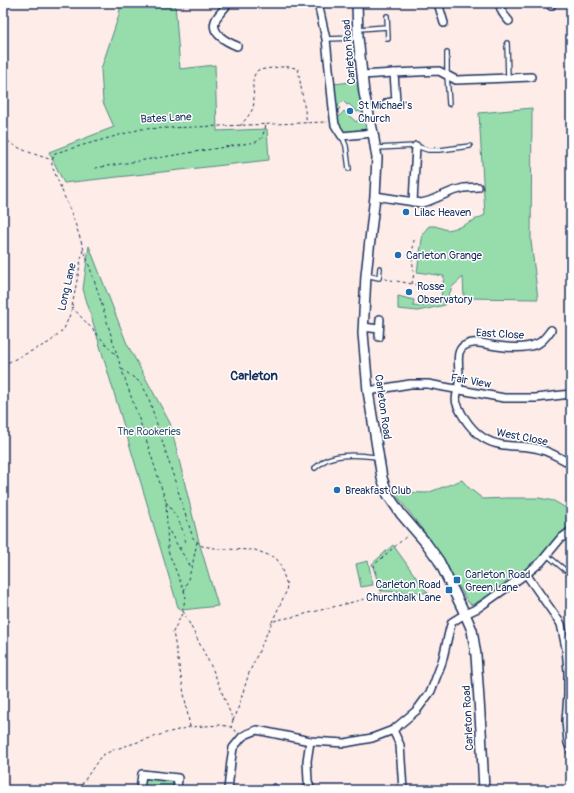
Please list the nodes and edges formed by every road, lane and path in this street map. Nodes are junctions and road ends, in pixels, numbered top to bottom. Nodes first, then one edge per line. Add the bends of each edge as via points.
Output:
1 (228, 3) edge
2 (318, 3) edge
3 (357, 3) edge
4 (438, 3) edge
5 (500, 3) edge
6 (387, 16) dead end
7 (509, 21) dead end
8 (444, 23) dead end
9 (387, 27) junction
10 (358, 33) junction
11 (326, 39) junction
12 (388, 39) dead end
13 (508, 43) dead end
14 (238, 46) dead end
15 (447, 53) dead end
16 (394, 73) junction
17 (362, 75) junction
18 (447, 75) junction
19 (531, 77) dead end
20 (508, 78) junction
21 (387, 103) dead end
22 (448, 104) dead end
23 (307, 123) junction
24 (266, 125) junction
25 (335, 125) junction
26 (240, 126) junction
27 (373, 133) junction
28 (342, 136) junction
29 (3, 138) edge
30 (416, 146) junction
31 (470, 146) dead end
32 (375, 148) junction
33 (52, 161) junction
34 (94, 168) dead end
35 (349, 169) dead end
36 (478, 187) dead end
37 (375, 196) junction
38 (413, 202) junction
39 (414, 240) dead end
40 (84, 249) junction
41 (380, 268) dead end
42 (366, 275) junction
43 (379, 278) junction
44 (412, 284) junction
45 (435, 288) dead end
46 (72, 308) junction
47 (380, 319) dead end
48 (363, 327) junction
49 (380, 328) junction
50 (551, 330) dead end
51 (379, 337) dead end
52 (117, 357) junction
53 (3, 364) edge
54 (121, 368) junction
55 (458, 390) junction
56 (368, 391) junction
57 (571, 394) edge
58 (379, 457) junction
59 (566, 461) dead end
60 (315, 468) dead end
61 (166, 502) junction
62 (168, 529) junction
63 (571, 531) edge
64 (410, 533) dead end
65 (197, 541) junction
66 (179, 548) junction
67 (548, 555) junction
68 (192, 567) junction
69 (571, 572) edge
70 (526, 574) junction
71 (184, 592) junction
72 (182, 610) junction
73 (465, 614) junction
74 (272, 622) junction
75 (233, 720) junction
76 (190, 727) junction
77 (231, 727) junction
78 (393, 730) junction
79 (242, 737) junction
80 (310, 741) junction
81 (570, 743) edge
82 (571, 751) edge
83 (310, 788) edge
84 (79, 790) edge
85 (140, 790) edge
86 (177, 790) edge
87 (228, 790) edge
88 (300, 790) edge
89 (403, 790) edge
90 (484, 790) edge

1 - 14 street via 216,19 216,30 228,43
2 - 11 street
3 - 10 street, Carleton Road
4 - 8 street
5 - 7 street via 503,14
6 - 9 lane
9 - 10 lane
9 - 12 lane
10 - 11 lane
10 - 17 street, Carleton Road
11 - 25 street
13 - 20 lane
15 - 18 lane
16 - 17 street
16 - 18 street via 439,72
16 - 21 street via 396,102
17 - 27 street, Carleton Road
18 - 20 street via 456,80
18 - 22 lane
19 - 20 street
23 - 24 path, Bates Lane
23 - 25 path, Bates Lane via 331,122
23 - 26 path via 298,69 288,67 256,72 252,80 252,110
24 - 26 path, Bates Lane
24 - 34 path via 262,138 256,142
25 - 28 street
26 - 33 path, Bates Lane via 140,129 55,153
27 - 28 street
27 - 32 street, Carleton Road
28 - 35 lane
29 - 33 path via 20,149
30 - 31 lane via 440,150
30 - 32 lane
30 - 38 street
32 - 37 street, Carleton Road
33 - 40 path
36 - 38 street via 458,189 429,202
37 - 38 street
37 - 42 street, Carleton Road
39 - 44 path
40 - 46 path, Long Lane
40 - 52 path
41 - 43 lane
42 - 43 lane
42 - 48 street, Carleton Road
43 - 44 path
44 - 45 path
46 - 52 path
46 - 53 path, Long Lane via 64,329 50,342
47 - 49 street
48 - 49 street
48 - 56 street, Carleton Road
49 - 51 street
50 - 55 street, East Close via 540,342 529,347 499,347 476,343 465,345 458,354
52 - 54 path
54 - 61 path
54 - 65 path via 141,382 148,396 193,538
55 - 56 street, Fair View via 428,384 410,384
55 - 57 street, Fair View via 504,398
55 - 59 street, West Close via 456,403 467,422 484,439 492,444 544,450
56 - 58 street, Carleton Road
58 - 60 lane via 336,457 322,462
58 - 73 street, Carleton Road via 388,495 439,562
61 - 62 path
61 - 66 path via 178,518 184,533 186,545
62 - 66 path
62 - 71 path via 168,551
63 - 67 street via 560,539
64 - 74 path via 374,565 382,593
65 - 68 path
65 - 74 path via 202,546 256,550 276,558 287,585
66 - 68 path
67 - 69 lane
67 - 70 street
68 - 71 path
70 - 73 street via 478,608
70 - 81 street via 561,624 568,671 566,721
71 - 72 path via 186,596
72 - 75 path via 213,670
72 - 76 path via 173,632
73 - 78 street via 452,622 442,662 431,691 417,710
73 - 90 street, Carleton Road via 472,630 476,655
74 - 75 path via 249,673
75 - 77 path
76 - 77 path
76 - 84 path via 101,756
77 - 79 path
78 - 80 street via 372,738 345,743
78 - 89 street via 400,745
79 - 80 street via 258,730
79 - 87 street via 234,748
80 - 83 street via 306,761
81 - 82 street
83 - 88 lane
85 - 86 street via 142,774 178,778

